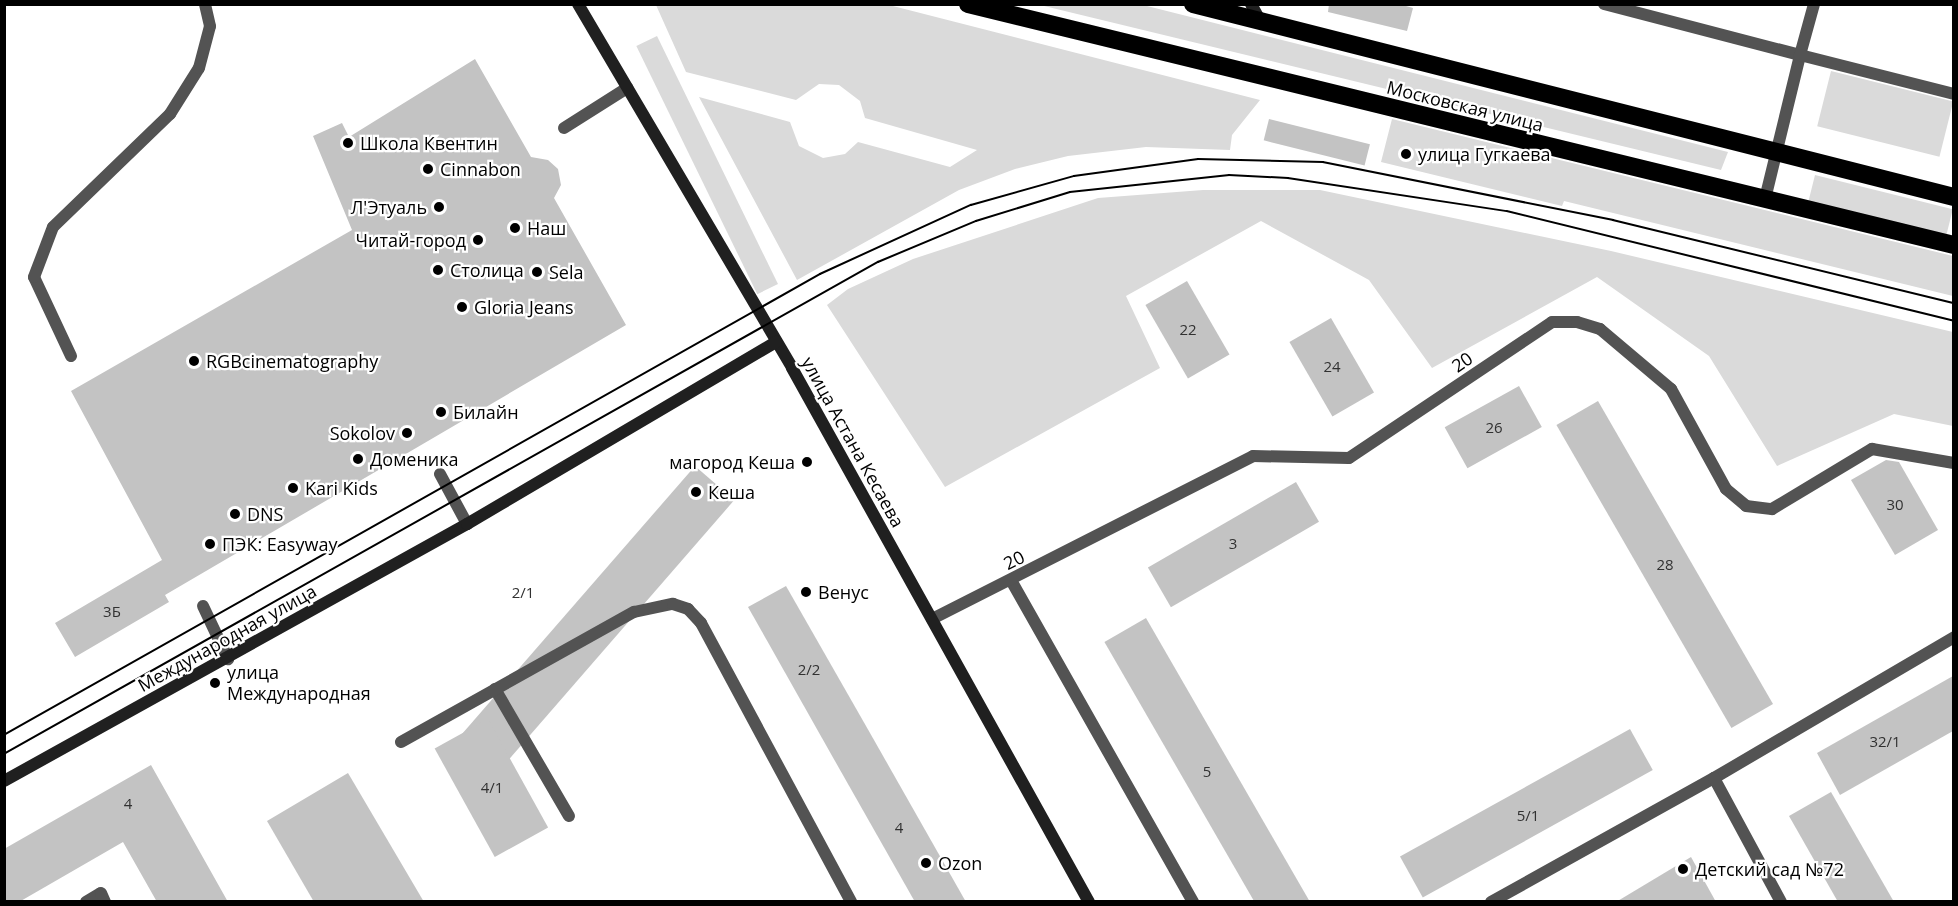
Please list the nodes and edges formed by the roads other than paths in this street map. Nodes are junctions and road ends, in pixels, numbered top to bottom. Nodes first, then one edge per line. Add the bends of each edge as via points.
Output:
1 (205, 4) edge
2 (578, 4) edge
3 (968, 4) edge
4 (1193, 4) edge
5 (1604, 4) edge
6 (1814, 4) edge
7 (1256, 12) edge
8 (1800, 55) junction
9 (627, 88) junction
10 (1953, 94) edge
11 (564, 128) dead end
12 (1777, 151) junction
13 (1953, 197) edge
14 (1765, 199) junction
15 (1953, 245) edge
16 (776, 342) junction
17 (71, 356) dead end
18 (1953, 463) edge
19 (440, 474) dead end
20 (467, 524) junction
21 (1012, 582) junction
22 (203, 606) dead end
23 (932, 620) junction
24 (1953, 637) edge
25 (228, 659) junction
26 (495, 689) junction
27 (401, 742) dead end
28 (1714, 778) junction
29 (4, 781) edge
30 (569, 816) dead end
31 (86, 902) edge
32 (105, 902) edge
33 (851, 902) edge
34 (1089, 902) edge
35 (1193, 902) edge
36 (1491, 902) edge
37 (1782, 902) edge

1 - 17 lane via 210,26 199,68 176,105 53,227 34,277
2 - 9 street, улица Астана Кесаева
3 - 14 highway, Московская улица
4 - 7 highway, Московская улица
5 - 8 lane
6 - 8 lane
7 - 12 highway, Московская улица
8 - 10 lane
8 - 12 lane
9 - 11 lane
9 - 16 street, улица Астана Кесаева
12 - 13 highway, Московская улица
12 - 14 lane
14 - 15 highway, Московская улица
16 - 20 street, Международная улица
16 - 23 street, улица Астана Кесаева
18 - 21 lane, 20 via 1872,449 1772,509 1746,506 1726,489 1671,389 1600,329 1577,322 1552,322 1349,458 1253,456
19 - 20 lane
20 - 25 street, Международная улица
21 - 23 lane, 20
21 - 35 lane
22 - 25 lane
23 - 34 street, улица Астана Кесаева
24 - 28 lane
25 - 29 street, Международная улица
26 - 27 lane
26 - 30 lane
26 - 33 lane via 634,612 673,604 688,609 701,623
28 - 36 lane
28 - 37 lane
31 - 32 lane via 101,893

